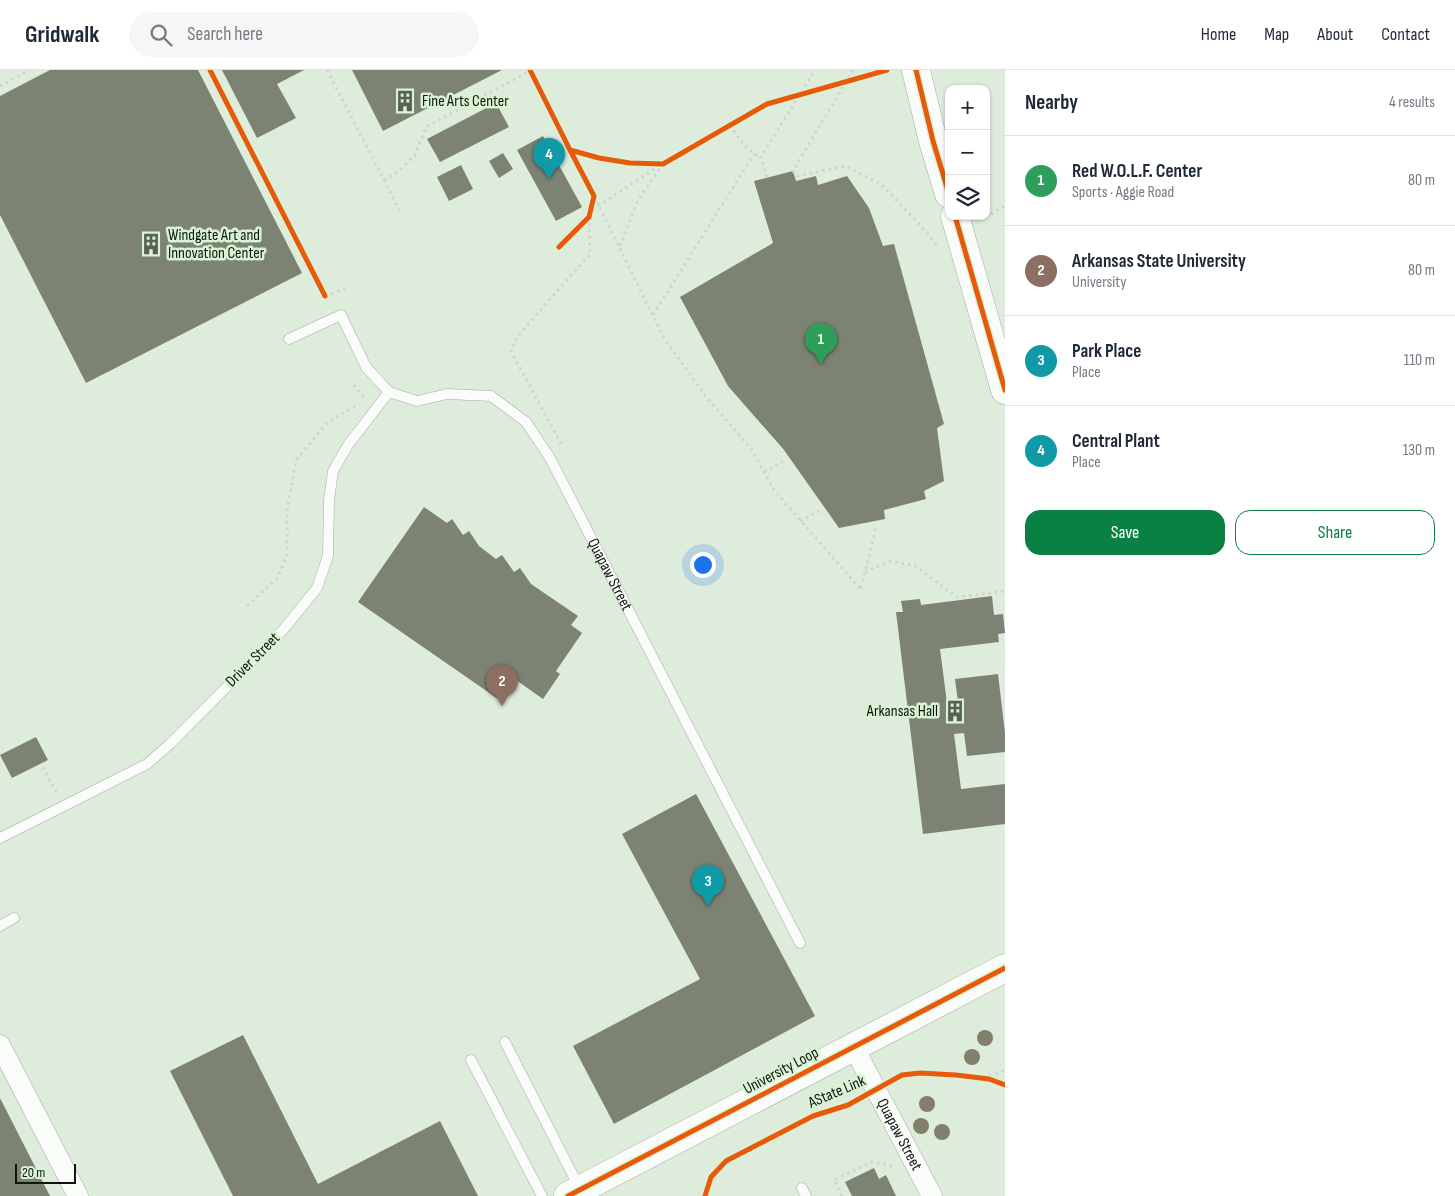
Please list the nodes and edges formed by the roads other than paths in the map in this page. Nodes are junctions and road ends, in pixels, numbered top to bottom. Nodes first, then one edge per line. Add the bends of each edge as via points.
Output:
1 (916, 70) edge
2 (945, 181) edge
3 (956, 220) edge
4 (289, 339) dead end
5 (1005, 390) edge
6 (389, 392) junction
7 (0, 838) edge
8 (14, 918) dead end
9 (0, 926) edge
10 (800, 943) dead end
11 (1005, 968) edge
12 (505, 1042) dead end
13 (0, 1045) edge
14 (853, 1046) junction
15 (471, 1060) dead end
16 (574, 1193) edge
17 (78, 1196) edge
18 (542, 1196) edge
19 (932, 1196) edge

1 - 2 street
3 - 5 street
4 - 6 lane, Quapaw Street via 341,316 366,368
6 - 7 lane, Driver Street via 348,445 333,471 328,556 318,588 283,630 153,759
6 - 10 lane, Quapaw Street via 417,401 448,394 490,396 526,422 550,458
8 - 9 lane
11 - 14 street, University Loop
12 - 16 lane
13 - 17 street
14 - 16 street, University Loop
14 - 19 street, Quapaw Street
15 - 18 lane

